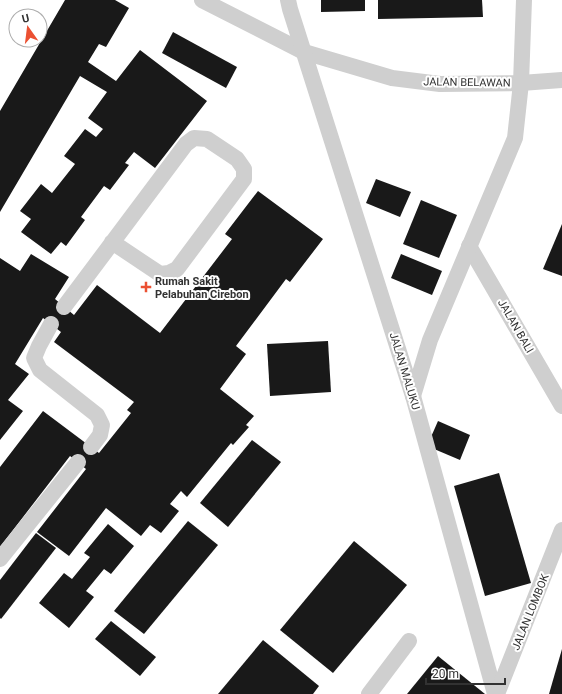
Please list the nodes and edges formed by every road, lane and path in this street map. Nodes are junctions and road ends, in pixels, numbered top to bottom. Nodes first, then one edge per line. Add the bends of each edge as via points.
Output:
1 (202, 0) edge
2 (288, 0) edge
3 (524, 0) edge
4 (304, 52) junction
5 (562, 80) edge
6 (521, 83) junction
7 (112, 242) junction
8 (469, 246) junction
9 (64, 307) dead end
10 (51, 324) dead end
11 (413, 396) junction
12 (562, 406) edge
13 (91, 447) dead end
14 (78, 462) dead end
15 (562, 530) edge
16 (0, 559) edge
17 (409, 641) dead end
18 (369, 694) edge
19 (496, 694) edge

1 - 4 lane, JALAN BELAWAN
2 - 4 lane, JALAN MALUKU
3 - 6 lane
4 - 6 lane, JALAN BELAWAN via 392,78 440,84
4 - 11 lane, JALAN MALUKU
5 - 6 lane, JALAN BELAWAN
6 - 8 lane via 514,138
7 - 7 lane via 186,144 194,138 207,139 237,160 244,169 244,179 177,269 160,274
7 - 9 lane
8 - 11 lane via 430,340
8 - 12 lane, JALAN BALI
10 - 13 lane via 34,358 40,370 97,415 102,425 100,435
11 - 19 lane, JALAN MALUKU
14 - 16 lane
15 - 19 lane, JALAN LOMBOK
17 - 18 lane

